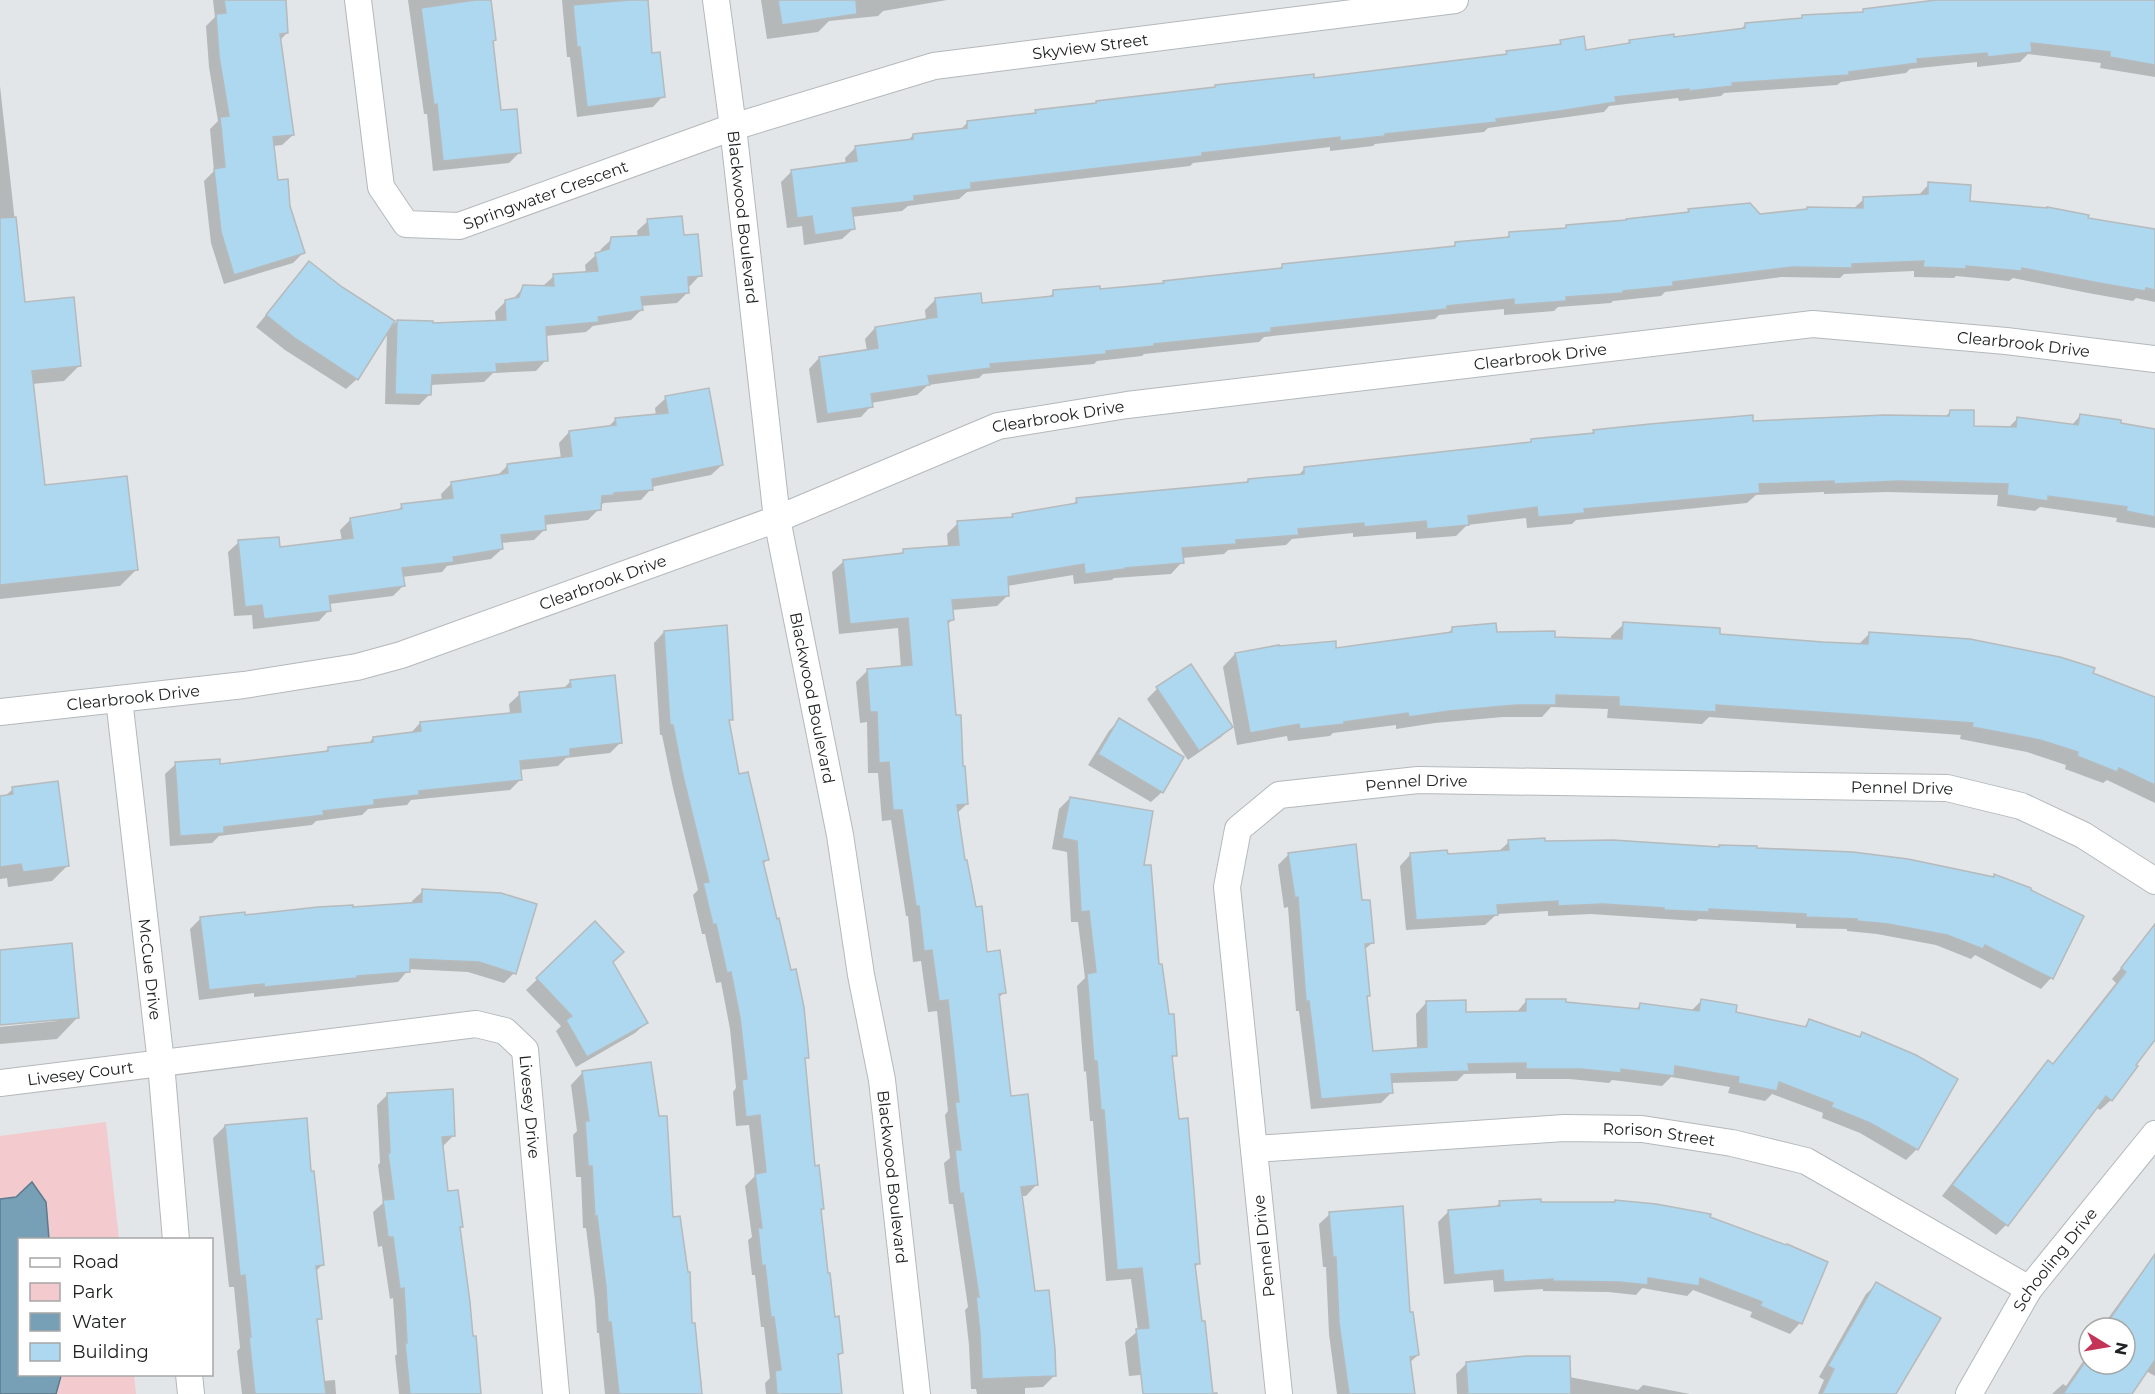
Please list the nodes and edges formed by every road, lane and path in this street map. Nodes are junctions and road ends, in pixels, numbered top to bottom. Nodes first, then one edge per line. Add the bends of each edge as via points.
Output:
1 (358, 0) edge
2 (716, 0) edge
3 (1455, 0) edge
4 (733, 127) junction
5 (2155, 359) edge
6 (777, 519) junction
7 (119, 699) junction
8 (0, 712) edge
9 (2155, 881) edge
10 (161, 1063) junction
11 (0, 1083) edge
12 (2155, 1134) edge
13 (1254, 1149) junction
14 (177, 1238) edge
15 (2029, 1289) junction
16 (189, 1376) edge
17 (190, 1394) edge
18 (556, 1394) edge
19 (917, 1394) edge
20 (1279, 1394) edge
21 (1969, 1394) edge

1 - 4 street, Springwater Crescent via 381,187 406,224 459,226
2 - 4 street, Blackwood Boulevard
3 - 4 street, Skyview Street via 934,66
4 - 6 street, Blackwood Boulevard
5 - 6 street, Clearbrook Drive via 1813,324 1127,405 998,426
6 - 7 street, Clearbrook Drive via 401,655 244,685
6 - 19 street, Blackwood Boulevard via 840,836 882,1080
7 - 8 street, Clearbrook Drive
7 - 10 street, McCue Drive
9 - 13 street, Pennel Drive via 2084,835 2021,806 1947,788 1418,780 1279,795 1238,829 1227,887
10 - 11 street, Livesey Court
10 - 14 street, McCue Drive
10 - 18 street, Livesey Drive via 476,1024 505,1031 525,1050
12 - 15 street, Schooling Drive
13 - 15 street, Rorison Street via 1564,1128 1642,1129 1732,1143 1806,1161
13 - 20 street, Pennel Drive
15 - 21 street, Schooling Drive
16 - 17 street

